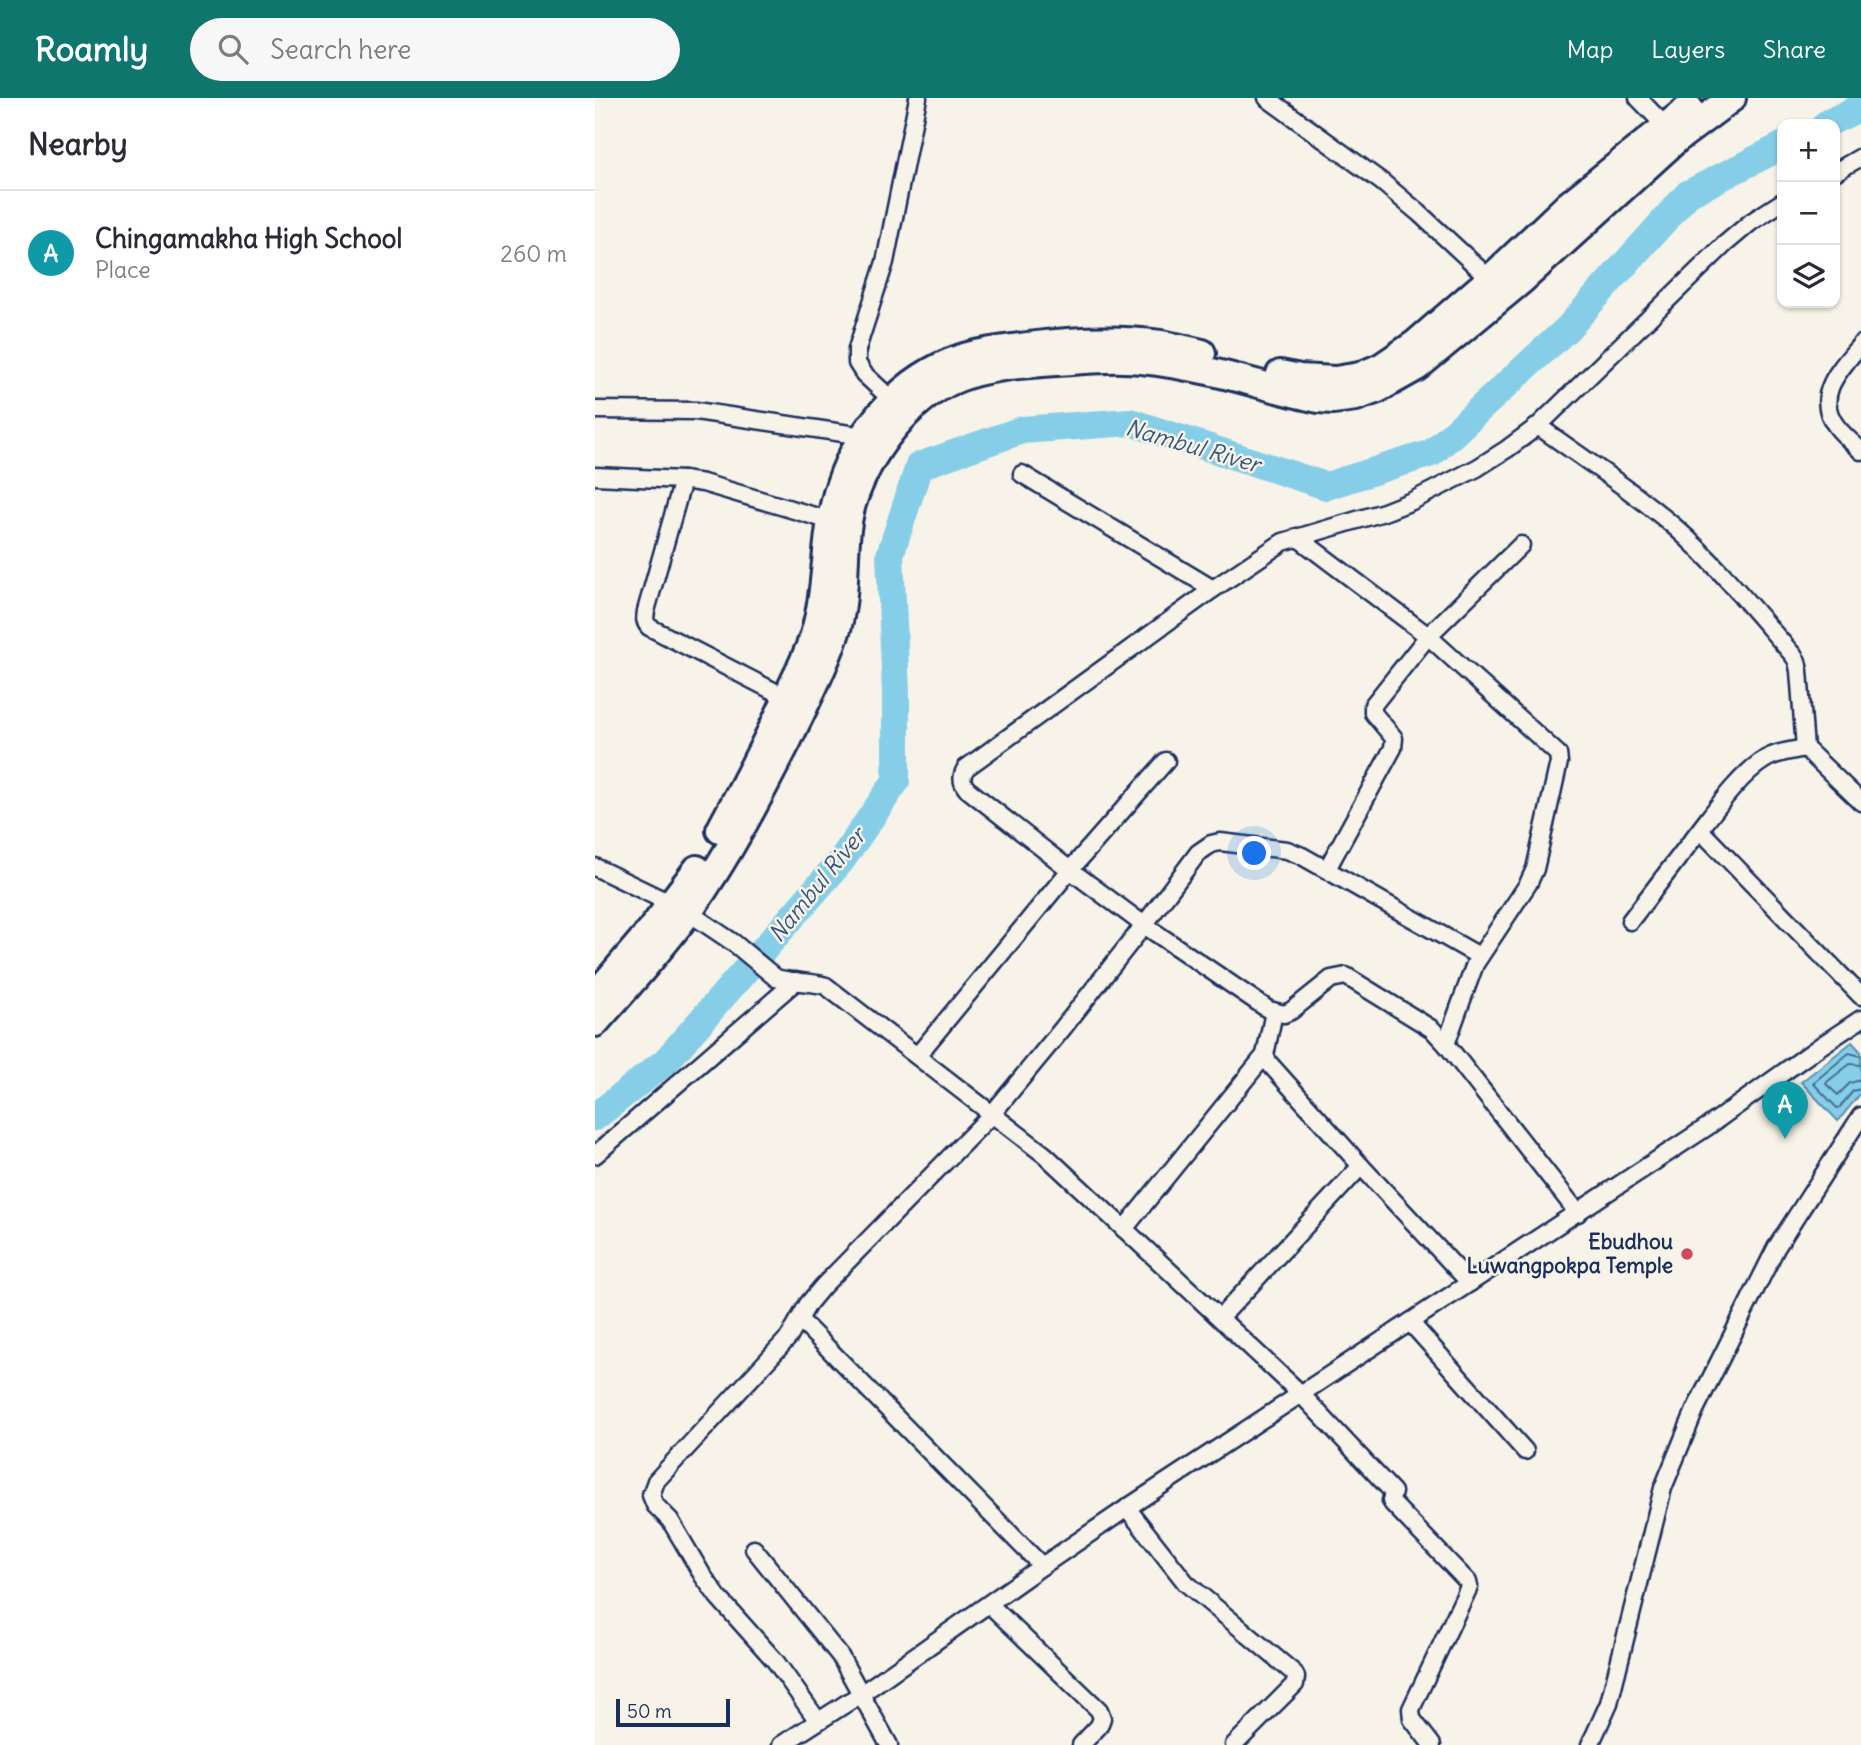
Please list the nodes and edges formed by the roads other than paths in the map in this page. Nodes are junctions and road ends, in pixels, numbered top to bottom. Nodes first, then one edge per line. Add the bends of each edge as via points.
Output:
1 (1267, 98) edge
2 (1638, 98) edge
3 (1702, 98) edge
4 (1732, 98) edge
5 (913, 99) edge
6 (1671, 132) junction
7 (1861, 157) edge
8 (1840, 169) edge
9 (1777, 205) edge
10 (1490, 279) junction
11 (1861, 344) edge
12 (893, 401) junction
13 (595, 410) edge
14 (1538, 426) junction
15 (863, 436) junction
16 (1861, 451) edge
17 (1022, 474) dead end
18 (595, 476) edge
19 (683, 480) junction
20 (839, 523) junction
21 (1297, 537) junction
22 (1521, 545) dead end
23 (1213, 589) junction
24 (1429, 636) junction
25 (787, 698) junction
26 (1805, 748) junction
27 (1166, 761) dead end
28 (1861, 802) edge
29 (1700, 830) junction
30 (595, 867) edge
31 (1327, 869) junction
32 (1070, 870) junction
33 (679, 908) junction
34 (1630, 921) dead end
35 (1144, 925) junction
36 (1479, 956) junction
37 (796, 981) junction
38 (595, 996) edge
39 (1861, 996) edge
40 (1274, 1012) junction
41 (1861, 1019) edge
42 (595, 1023) edge
43 (1446, 1044) junction
44 (1265, 1055) junction
45 (917, 1056) junction
46 (992, 1114) junction
47 (1861, 1116) edge
48 (595, 1155) edge
49 (1360, 1166) junction
50 (1577, 1213) junction
51 (1124, 1229) junction
52 (1470, 1283) junction
53 (1220, 1318) junction
54 (800, 1320) junction
55 (1410, 1322) junction
56 (1301, 1394) junction
57 (1525, 1451) dead end
58 (1127, 1508) junction
59 (754, 1549) dead end
60 (1042, 1566) junction
61 (989, 1604) junction
62 (861, 1694) junction
63 (818, 1721) junction
64 (781, 1745) edge
65 (889, 1745) edge
66 (1081, 1745) edge
67 (1234, 1745) edge
68 (1432, 1745) edge
69 (1590, 1745) edge

1 - 10 street via 1382,182
2 - 6 street
3 - 6 highway
4 - 6 highway
5 - 12 street via 885,262 856,349 864,374
6 - 10 highway via 1567,206
6 - 20 highway via 1522,280 1417,367 1378,389 1356,397 1319,399 1189,367 1110,358 966,375 912,408 892,429 874,453
7 - 8 street
9 - 14 street via 1725,244
10 - 12 highway via 1415,344 1360,376 1300,379 1162,344 1093,340 1002,349 960,359 909,386
11 - 16 street via 1829,386 1827,406 1835,425
12 - 15 highway
13 - 15 street via 696,411
14 - 21 street via 1477,468 1412,501
14 - 26 street via 1677,529 1793,655 1798,666
15 - 20 highway via 839,486
17 - 23 street
18 - 19 street
19 - 20 street
19 - 25 street via 646,623
20 - 25 highway via 813,637
20 - 33 highway via 842,599 829,652 755,805 729,849
21 - 23 street
21 - 24 street
22 - 24 street
23 - 32 street via 963,772 967,789
24 - 31 street via 1373,705 1373,713 1394,738 1393,748
24 - 36 street via 1558,754 1535,869
25 - 33 highway
26 - 28 street
26 - 29 street via 1760,762
27 - 32 street
29 - 34 street
29 - 39 street
30 - 33 street
31 - 35 street via 1287,850 1211,844 1198,853
31 - 36 street
32 - 35 street
32 - 45 street
33 - 37 street via 734,943 776,978
33 - 38 highway
33 - 42 highway via 651,959
35 - 40 street
35 - 46 street
36 - 43 street
37 - 45 street via 826,986
37 - 48 street
40 - 43 street via 1291,1011 1332,979 1346,976 1431,1029
40 - 44 street
41 - 50 street
43 - 50 street
44 - 49 street
44 - 51 street
45 - 46 street
46 - 51 street via 1045,1155
46 - 54 street via 823,1286
47 - 69 street via 1776,1248 1695,1410 1663,1488 1609,1703
49 - 52 street
49 - 53 street
50 - 52 street
51 - 53 street
52 - 55 street
53 - 56 street
54 - 60 street
54 - 63 street via 656,1481 651,1495 718,1597 776,1662
55 - 56 street
55 - 57 street
56 - 58 street
56 - 68 street via 1393,1492 1393,1504 1468,1582 1411,1709 1412,1719
58 - 60 street
58 - 67 street via 1186,1583 1296,1677 1295,1685
59 - 62 street via 840,1656
60 - 61 street
61 - 62 street
61 - 66 street via 1098,1710 1099,1726
62 - 63 street
62 - 65 street
63 - 64 street

